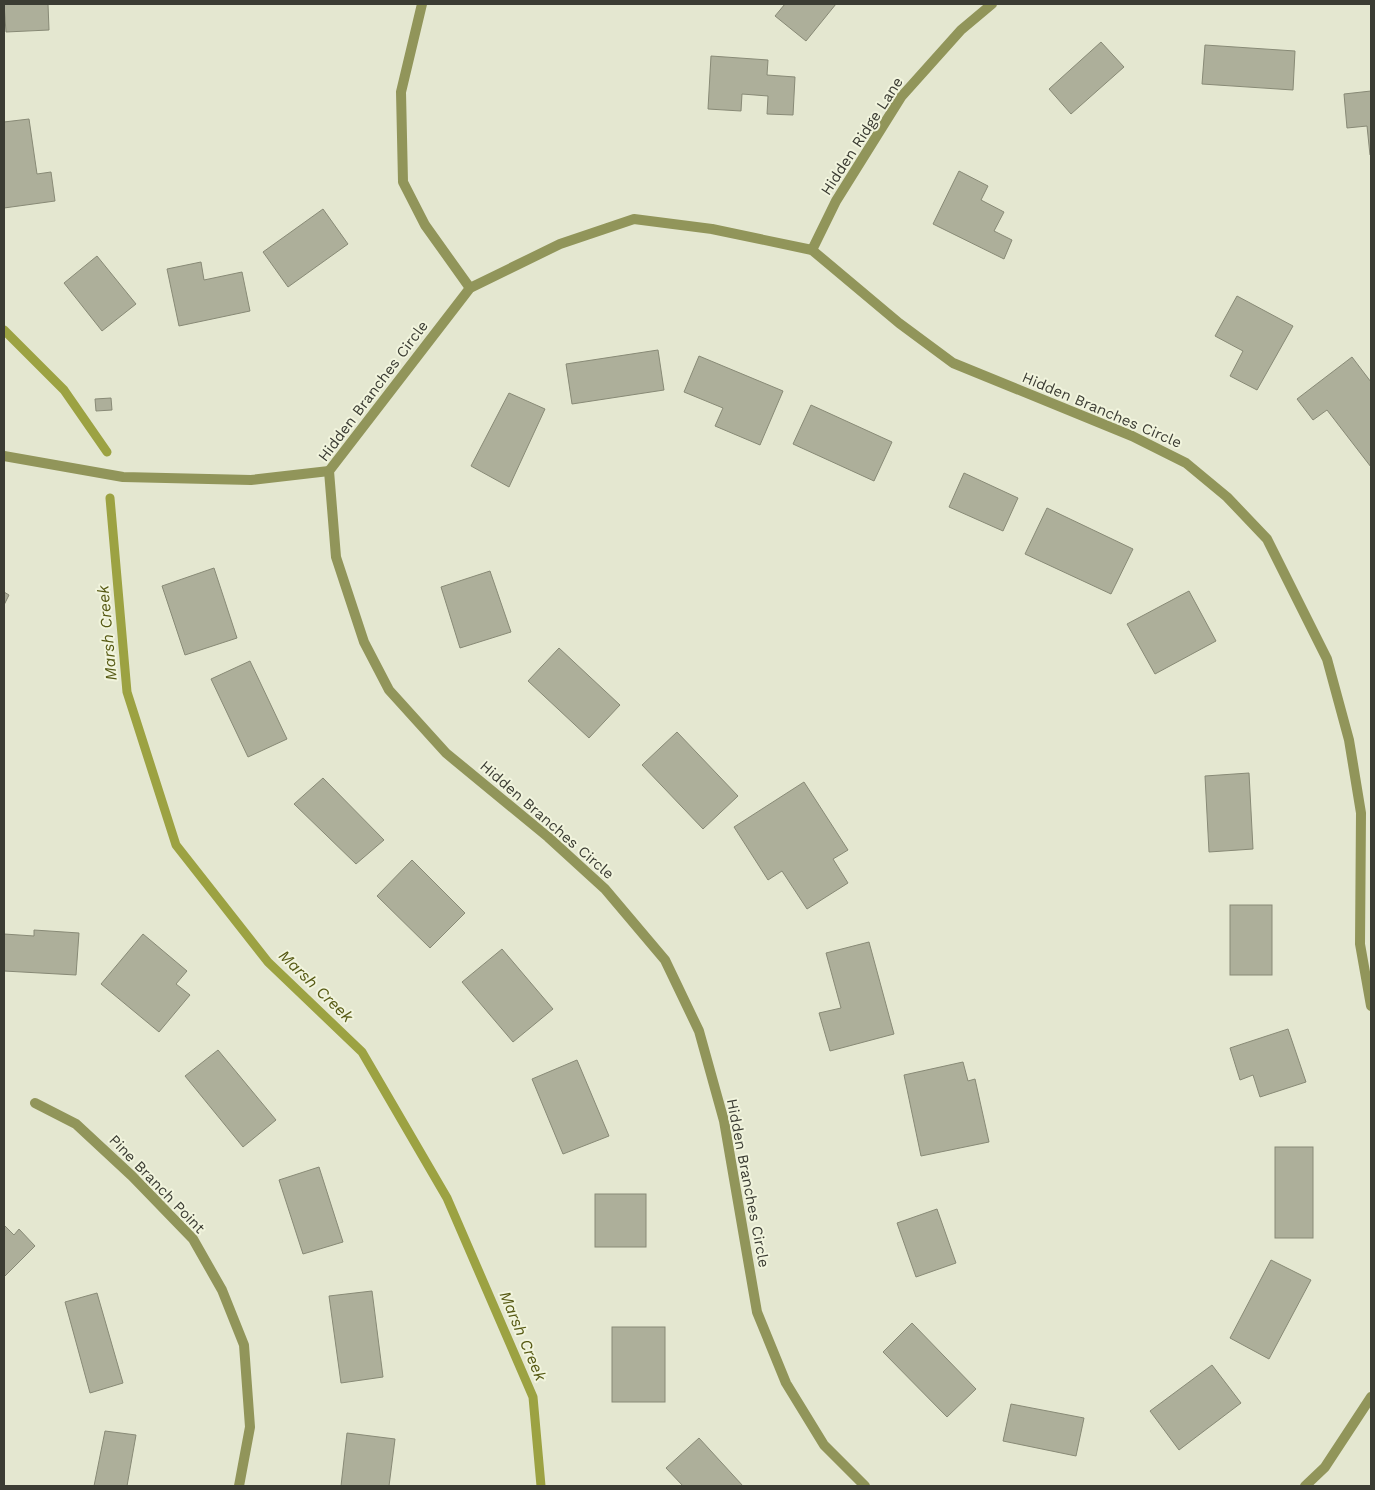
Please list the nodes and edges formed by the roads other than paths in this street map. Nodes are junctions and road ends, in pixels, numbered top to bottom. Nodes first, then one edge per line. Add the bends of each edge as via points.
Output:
1 (422, 4) edge
2 (992, 4) edge
3 (812, 250) junction
4 (470, 288) junction
5 (4, 456) edge
6 (329, 471) junction
7 (1371, 1006) edge
8 (35, 1103) dead end
9 (1371, 1397) edge
10 (239, 1486) edge
11 (865, 1486) edge
12 (1305, 1486) edge

1 - 4 street via 401,92 403,182 425,225
2 - 3 street, Hidden Ridge Lane via 961,30 901,98 836,201
3 - 4 street via 712,229 634,219 560,244
3 - 7 street, Hidden Branches Circle via 899,323 953,363 1132,436 1186,463 1268,539 1327,659 1349,740 1361,813 1360,944
4 - 6 street, Hidden Branches Circle
5 - 6 street via 123,477 251,480
6 - 11 street, Hidden Branches Circle via 336,557 364,642 389,690 446,753 605,889 665,960 699,1031 724,1121 757,1312 786,1382 824,1445
8 - 10 street, Pine Branch Point via 76,1124 132,1176 193,1239 222,1290 244,1345 250,1427
9 - 12 street via 1325,1467

